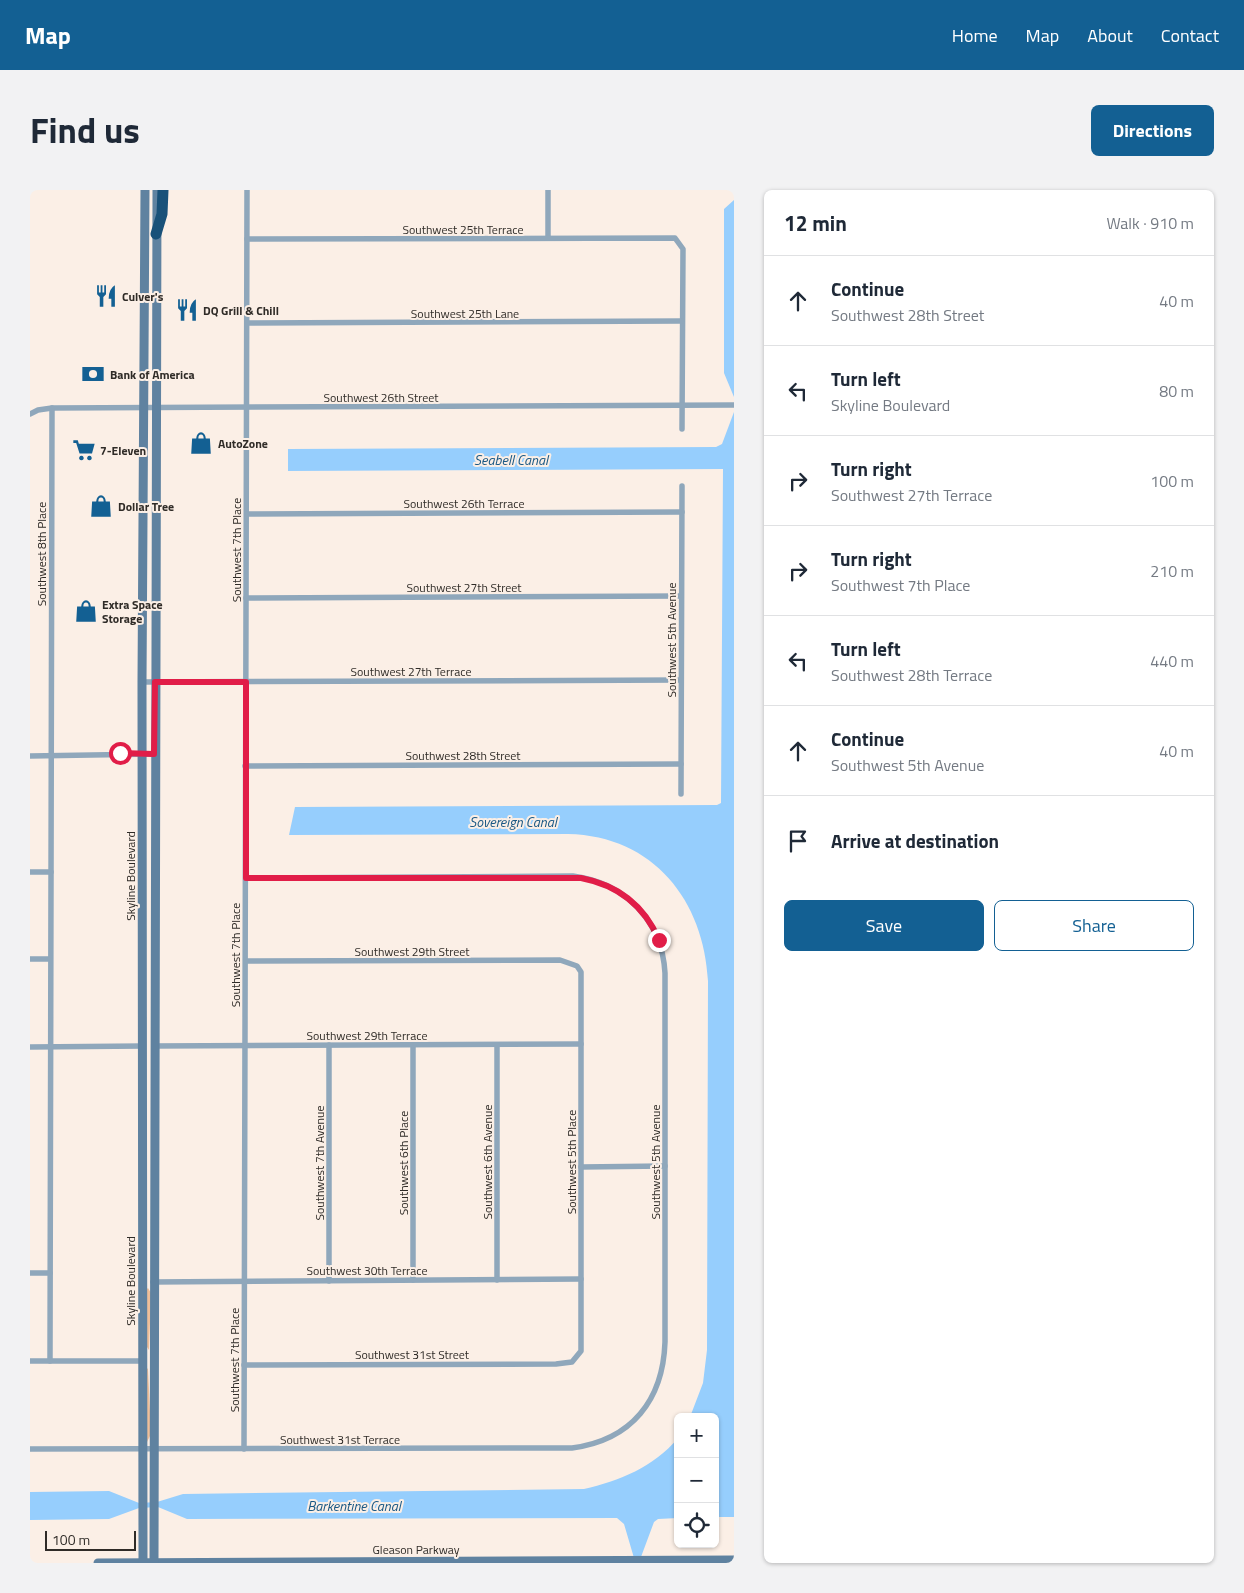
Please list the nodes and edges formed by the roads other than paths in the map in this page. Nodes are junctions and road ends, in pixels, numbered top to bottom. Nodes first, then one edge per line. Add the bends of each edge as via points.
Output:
1 (145, 190) edge
2 (156, 190) edge
3 (163, 190) edge
4 (247, 190) edge
5 (548, 190) edge
6 (156, 234) junction
7 (548, 238) junction
8 (247, 239) junction
9 (682, 322) junction
10 (247, 323) junction
11 (682, 405) junction
12 (734, 405) edge
13 (245, 407) junction
14 (52, 408) junction
15 (144, 408) junction
16 (156, 408) junction
17 (30, 414) edge
18 (682, 429) dead end
19 (682, 486) dead end
20 (682, 512) junction
21 (246, 514) junction
22 (681, 596) junction
23 (246, 598) junction
24 (681, 680) junction
25 (142, 682) junction
26 (155, 682) junction
27 (246, 682) junction
28 (143, 753) junction
29 (154, 754) junction
30 (30, 756) edge
31 (50, 756) junction
32 (681, 764) junction
33 (245, 766) junction
34 (681, 794) dead end
35 (30, 872) edge
36 (51, 872) junction
37 (246, 878) junction
38 (30, 959) edge
39 (50, 959) junction
40 (246, 961) junction
41 (577, 966) joint
42 (581, 1044) junction
43 (329, 1045) junction
44 (413, 1045) junction
45 (497, 1045) junction
46 (143, 1046) junction
47 (154, 1046) junction
48 (245, 1046) junction
49 (30, 1047) edge
50 (50, 1047) junction
51 (665, 1166) junction
52 (581, 1167) junction
53 (30, 1273) edge
54 (50, 1273) junction
55 (581, 1279) junction
56 (413, 1280) junction
57 (497, 1280) junction
58 (244, 1281) junction
59 (329, 1281) junction
60 (142, 1282) junction
61 (153, 1282) junction
62 (578, 1358) joint
63 (50, 1360) junction
64 (154, 1360) junction
65 (30, 1361) edge
66 (142, 1361) junction
67 (244, 1365) junction
68 (641, 1414) joint
69 (30, 1449) edge
70 (143, 1449) junction
71 (154, 1449) junction
72 (244, 1449) junction
73 (734, 1560) edge
74 (581, 1562) edge
75 (694, 1562) edge
76 (98, 1563) edge
77 (143, 1563) edge
78 (154, 1563) edge
79 (248, 1563) edge

1 - 15 street, Skyline Boulevard
2 - 6 street, Skyline Boulevard
3 - 6 highway via 162,214
4 - 8 street, Southwest 7th Place
5 - 7 street
6 - 16 street, Skyline Boulevard
7 - 8 street, Southwest 25th Terrace
7 - 9 street, Southwest 25th Terrace via 670,237 679,241 683,249
8 - 10 street, Southwest 7th Place
9 - 10 street, Southwest 25th Lane
9 - 11 street
10 - 13 street, Southwest 7th Place
11 - 12 street, Southwest 26th Street
11 - 13 street, Southwest 26th Street
11 - 18 street
13 - 16 street, Southwest 26th Street
13 - 21 street, Southwest 7th Place
14 - 15 street, Southwest 26th Street
14 - 17 street, Southwest 26th Street
14 - 31 street, Southwest 8th Place
15 - 16 street, Southwest 26th Street
15 - 25 street, Skyline Boulevard
16 - 26 street, Skyline Boulevard
19 - 20 street, Southwest 5th Avenue
20 - 21 street, Southwest 26th Terrace
20 - 22 street, Southwest 5th Avenue
21 - 23 street, Southwest 7th Place
22 - 23 street, Southwest 27th Street
22 - 24 street, Southwest 5th Avenue
23 - 27 street, Southwest 7th Place
24 - 27 street, Southwest 27th Terrace
24 - 32 street, Southwest 5th Avenue
25 - 26 street, Southwest 27th Terrace
25 - 28 street, Skyline Boulevard
26 - 27 street, Southwest 27th Terrace
26 - 29 street, Skyline Boulevard
27 - 33 street, Southwest 7th Place
28 - 29 street
28 - 31 street
28 - 46 street, Skyline Boulevard
29 - 47 street, Skyline Boulevard
30 - 31 street
31 - 36 street, Southwest 8th Place
32 - 33 street, Southwest 28th Street
32 - 34 street, Southwest 5th Avenue
33 - 37 street, Southwest 7th Place
35 - 36 street
36 - 39 street, Southwest 8th Place
37 - 40 street, Southwest 7th Place
37 - 51 street, Southwest 5th Avenue via 573,876 613,888 641,910 659,940 665,964
38 - 39 street
39 - 50 street, Southwest 8th Place
40 - 41 street, Southwest 29th Street via 560,960
40 - 48 street, Southwest 7th Place
41 - 42 street, Southwest 5th Place via 581,972
42 - 45 street, Southwest 29th Terrace
42 - 52 street, Southwest 5th Place
43 - 44 street, Southwest 29th Terrace
43 - 48 street, Southwest 29th Terrace
43 - 59 street, Southwest 7th Avenue
44 - 45 street, Southwest 29th Terrace
44 - 56 street, Southwest 6th Place
45 - 57 street, Southwest 6th Avenue
46 - 47 street
46 - 50 street
46 - 60 street, Skyline Boulevard
47 - 48 street, Southwest 29th Terrace
47 - 61 street, Skyline Boulevard
48 - 58 street, Southwest 7th Place
49 - 50 street
50 - 54 street, Southwest 8th Place
51 - 52 street
51 - 68 street, Southwest 5th Avenue via 664,1365 657,1388
52 - 55 street, Southwest 5th Place
53 - 54 street
54 - 63 street, Southwest 8th Place
55 - 57 street, Southwest 30th Terrace
55 - 62 street, Southwest 5th Place via 581,1352
56 - 57 street, Southwest 30th Terrace
56 - 59 street, Southwest 30th Terrace
58 - 59 street, Southwest 30th Terrace
58 - 61 street, Southwest 30th Terrace
58 - 67 street, Southwest 7th Place
60 - 61 street
60 - 66 street, Skyline Boulevard
61 - 64 street, Skyline Boulevard
62 - 67 street, Southwest 31st Street via 556,1364
63 - 65 street
63 - 66 street
64 - 66 street
64 - 71 street, Skyline Boulevard
66 - 70 street, Skyline Boulevard
67 - 72 street, Southwest 7th Place
68 - 72 street, Southwest 31st Terrace via 607,1439 572,1448
69 - 70 street, Southwest 31st Terrace
70 - 71 street, Southwest 31st Terrace
70 - 77 street, Skyline Boulevard
71 - 72 street, Southwest 31st Terrace
71 - 78 street, Skyline Boulevard
73 - 75 street, Gleason Parkway
74 - 75 street, Gleason Parkway
74 - 79 street, Gleason Parkway
76 - 77 street, Gleason Parkway
77 - 78 street, Gleason Parkway
78 - 79 street, Gleason Parkway

